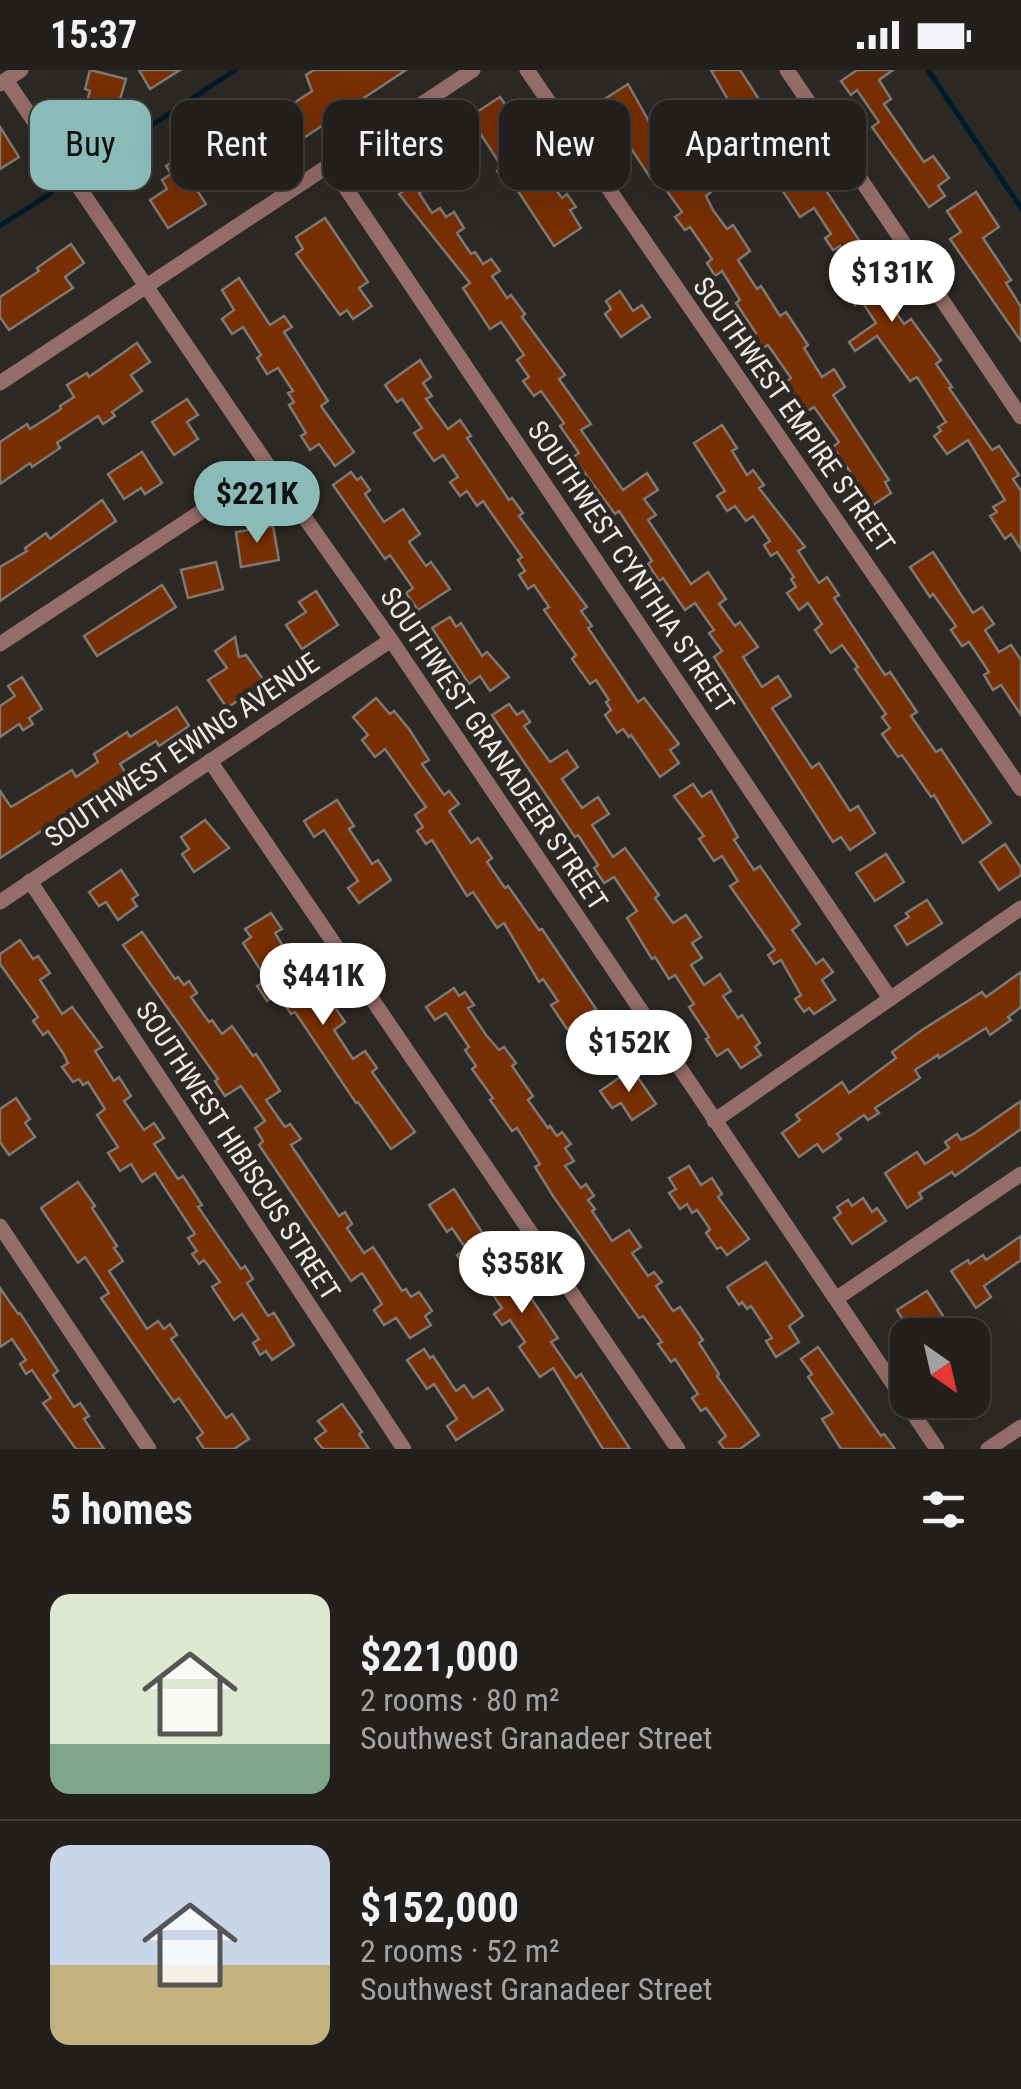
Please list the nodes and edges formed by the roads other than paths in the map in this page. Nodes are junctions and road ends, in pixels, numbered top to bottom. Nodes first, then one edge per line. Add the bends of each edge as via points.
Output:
1 (21, 70) edge
2 (474, 70) edge
3 (526, 70) edge
4 (787, 70) edge
5 (3, 82) edge
6 (429, 100) edge
7 (323, 171) edge
8 (347, 190) edge
9 (148, 285) junction
10 (0, 383) edge
11 (1015, 394) edge
12 (1021, 417) edge
13 (269, 467) junction
14 (391, 640) junction
15 (0, 644) edge
16 (210, 761) junction
17 (1021, 789) edge
18 (30, 881) junction
19 (0, 902) edge
20 (1021, 908) edge
21 (890, 997) junction
22 (714, 1120) junction
23 (1021, 1174) edge
24 (0, 1226) edge
25 (836, 1298) junction
26 (1021, 1427) edge
27 (149, 1449) edge
28 (404, 1449) edge
29 (678, 1449) edge
30 (937, 1449) edge
31 (988, 1449) edge

1 - 5 street
2 - 6 street
3 - 17 street, SOUTHWEST EMPIRE STREET
4 - 11 street
5 - 9 street, SOUTHWEST GRANADEER STREET
7 - 9 street
8 - 21 street, SOUTHWEST CYNTHIA STREET
9 - 10 street
9 - 13 street, SOUTHWEST GRANADEER STREET
11 - 12 street
13 - 14 street, SOUTHWEST GRANADEER STREET
13 - 15 street
14 - 16 street, SOUTHWEST EWING AVENUE
14 - 22 street, SOUTHWEST GRANADEER STREET
16 - 18 street, SOUTHWEST EWING AVENUE
16 - 29 street
18 - 19 street, SOUTHWEST EWING AVENUE
18 - 28 street, SOUTHWEST HIBISCUS STREET
20 - 21 street
21 - 22 street
22 - 25 street, SOUTHWEST GRANADEER STREET
23 - 25 street
24 - 27 street
25 - 30 street, SOUTHWEST GRANADEER STREET
26 - 31 street

